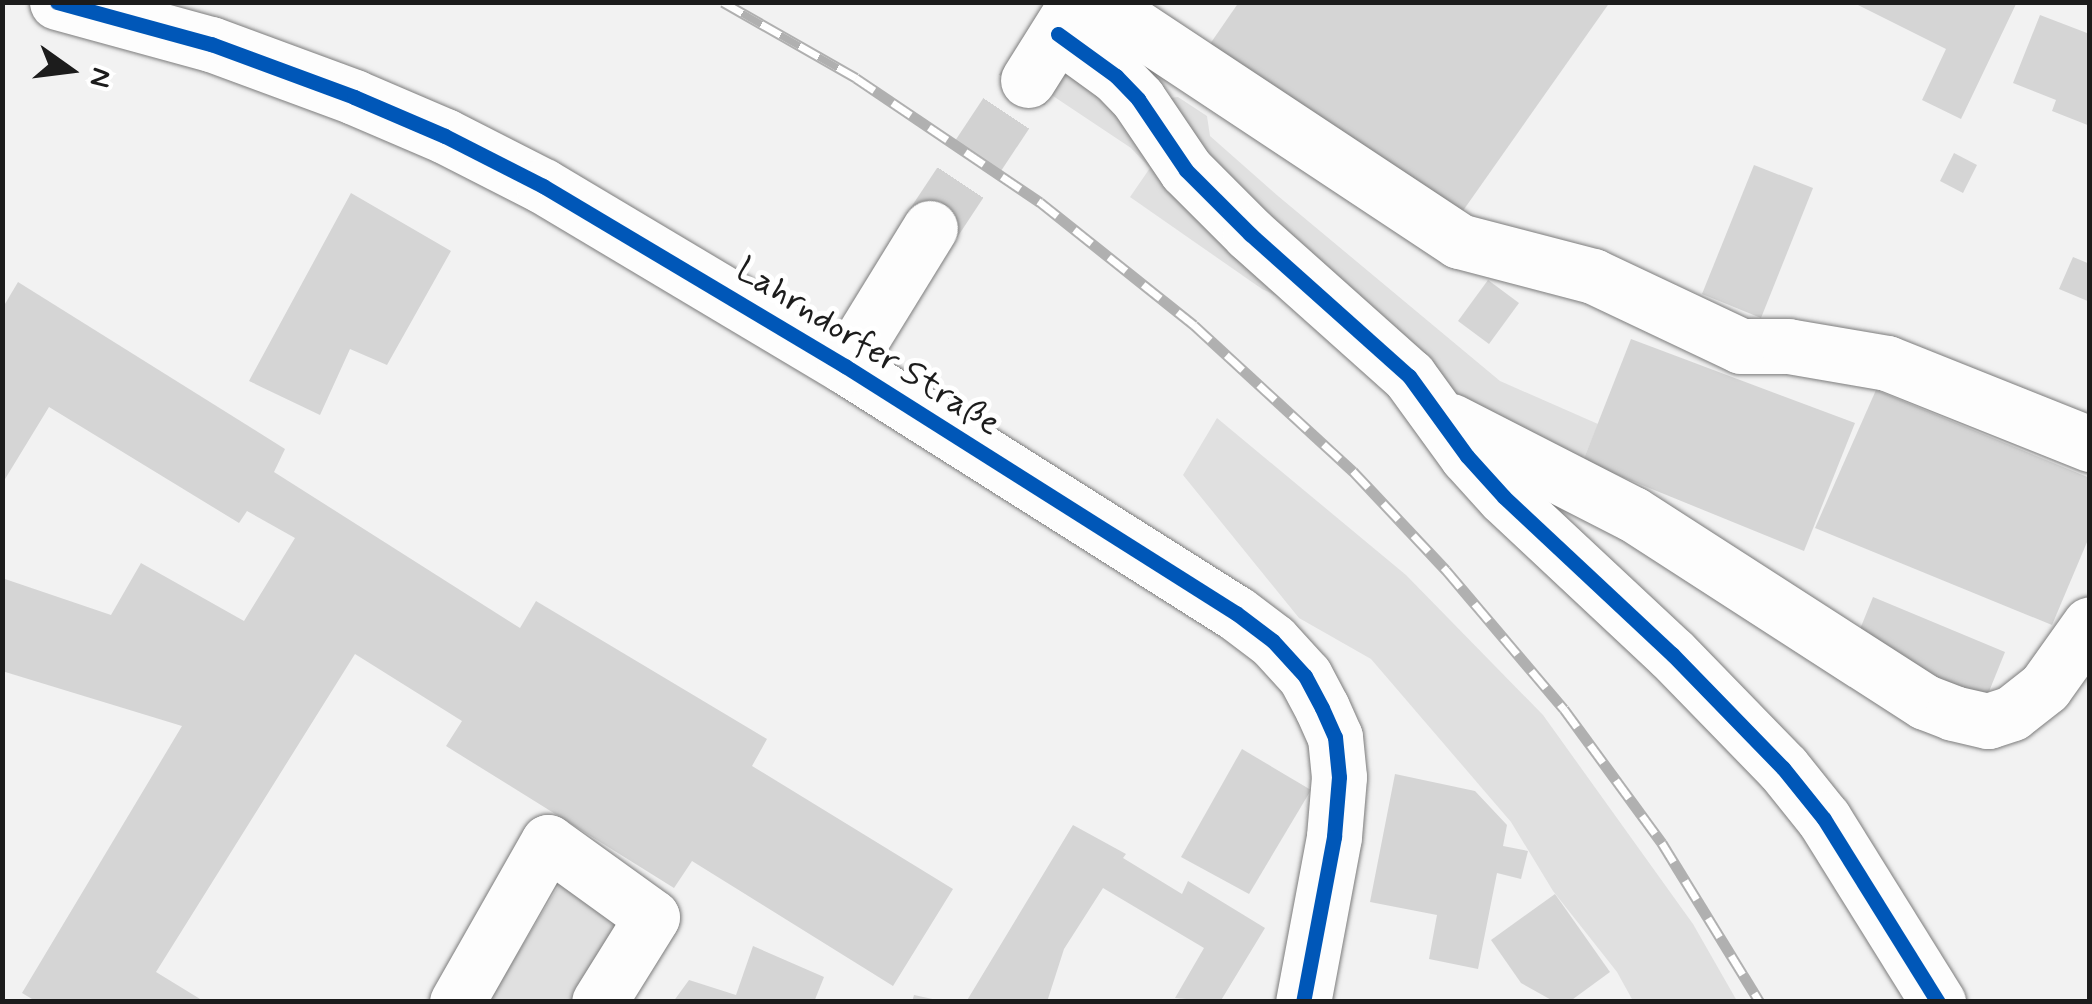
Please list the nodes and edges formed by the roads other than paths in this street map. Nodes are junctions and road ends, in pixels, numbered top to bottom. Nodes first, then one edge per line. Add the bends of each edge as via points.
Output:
1 (57, 2) edge
2 (1078, 13) edge
3 (1028, 80) tunnel mouth
4 (930, 228) tunnel mouth
5 (846, 366) junction
6 (1434, 405) junction
7 (2090, 444) edge
8 (2090, 624) edge
9 (457, 1002) edge
10 (599, 1002) edge
11 (1304, 1002) edge
12 (1938, 1002) edge

1 - 5 street, Lahrndorfer Straße via 211,44 445,136 543,186
2 - 3 street
2 - 6 street via 1186,170
2 - 7 street via 1459,241 1593,276 1741,346 1788,346 1888,363
4 - 5 street
5 - 11 street, Lahrndorfer Straße via 1236,613 1305,676 1335,737 1339,777
6 - 8 street via 1458,425 1633,514 1925,702 1953,713 1988,721 2012,713 2045,688
6 - 12 street via 1504,497 1783,768 1824,818
9 - 10 street via 548,842 652,917

